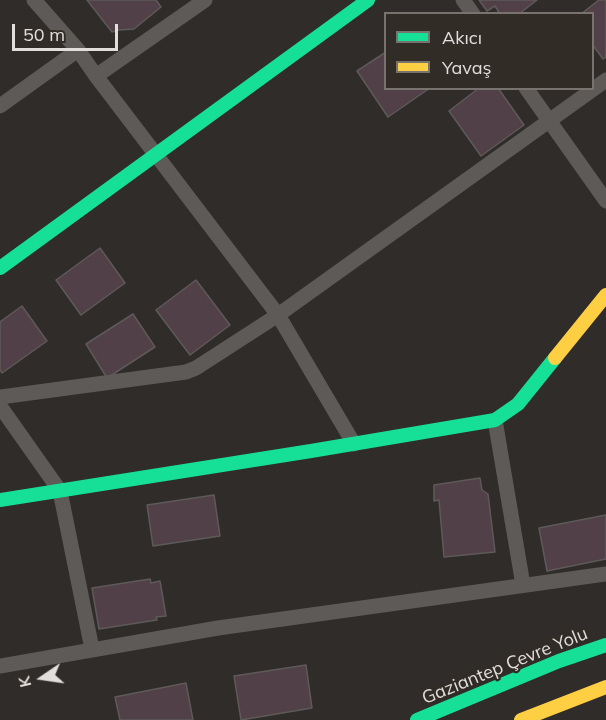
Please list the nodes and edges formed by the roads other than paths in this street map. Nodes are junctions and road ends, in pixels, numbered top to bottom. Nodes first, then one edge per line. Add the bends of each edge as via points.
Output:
1 (34, 0) edge
2 (205, 0) edge
3 (368, 0) edge
4 (78, 50) junction
5 (96, 76) junction
6 (527, 90) edge
7 (592, 90) edge
8 (0, 106) edge
9 (549, 120) junction
10 (156, 154) junction
11 (606, 201) edge
12 (0, 268) edge
13 (606, 295) edge
14 (278, 315) junction
15 (0, 397) edge
16 (0, 406) edge
17 (495, 420) junction
18 (354, 444) junction
19 (60, 491) junction
20 (0, 501) edge
21 (606, 573) edge
22 (523, 585) junction
23 (606, 645) edge
24 (92, 650) junction
25 (0, 666) edge
26 (606, 687) edge
27 (417, 720) edge
28 (521, 720) edge

1 - 4 street
2 - 5 street
3 - 10 main road
4 - 5 street
4 - 8 street
5 - 10 street
6 - 9 street
7 - 9 street
9 - 11 street
9 - 14 street
10 - 12 main road
10 - 14 street
13 - 17 main road via 518,404
14 - 15 street via 186,372
14 - 18 street
16 - 19 street
17 - 18 main road
17 - 22 street
18 - 19 main road
19 - 20 main road
19 - 24 street
21 - 22 street
22 - 24 street
23 - 27 main road, Gaziantep Çevre Yolu
24 - 25 street
26 - 28 main road

